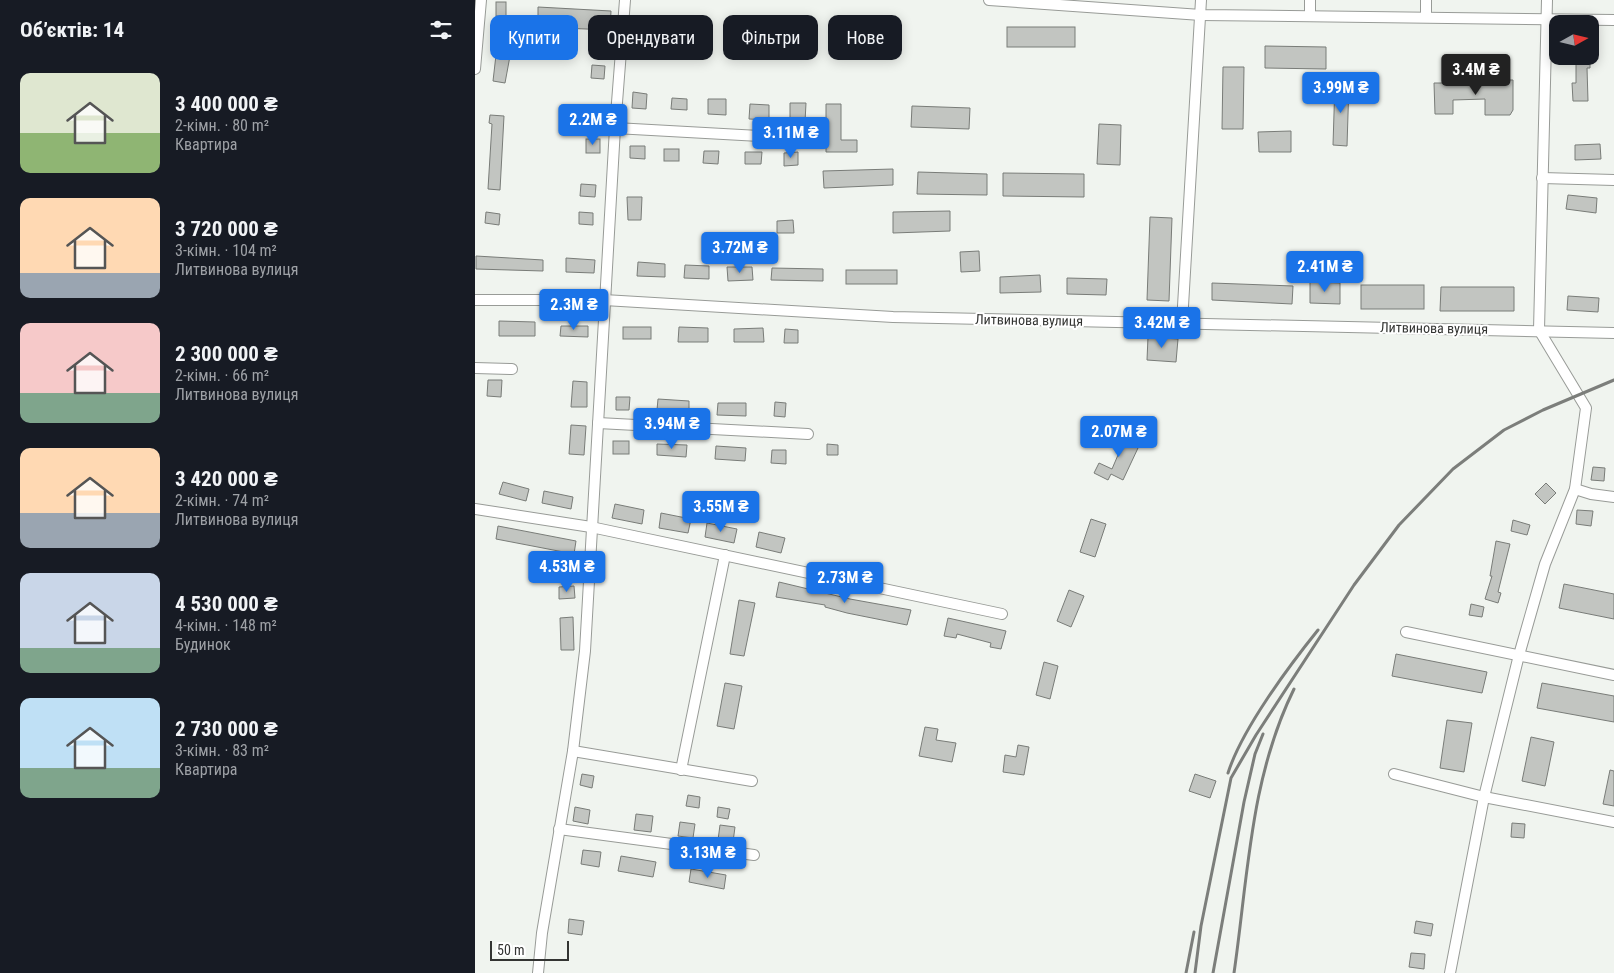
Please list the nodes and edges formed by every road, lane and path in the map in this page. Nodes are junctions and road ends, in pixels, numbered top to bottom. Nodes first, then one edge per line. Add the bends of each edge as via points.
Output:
1 (481, 0) edge
2 (625, 0) edge
3 (989, 0) edge
4 (1201, 0) edge
5 (1310, 0) edge
6 (1426, 0) edge
7 (1547, 0) edge
8 (1086, 3) edge
9 (1201, 15) junction
10 (1310, 16) junction
11 (1425, 18) junction
12 (1546, 19) junction
13 (1614, 20) edge
14 (475, 69) edge
15 (615, 128) junction
16 (813, 139) dead end
17 (1543, 178) junction
18 (1614, 180) edge
19 (475, 300) edge
20 (605, 300) junction
21 (1182, 323) junction
22 (1539, 330) junction
23 (1614, 333) edge
24 (475, 368) edge
25 (512, 369) dead end
26 (598, 423) junction
27 (808, 434) dead end
28 (1575, 489) junction
29 (1614, 497) edge
30 (475, 509) edge
31 (591, 526) junction
32 (725, 555) junction
33 (1002, 614) dead end
34 (1406, 632) dead end
35 (1519, 655) junction
36 (1614, 675) edge
37 (573, 751) junction
38 (681, 770) junction
39 (1394, 774) dead end
40 (752, 782) dead end
41 (1484, 797) junction
42 (1614, 822) edge
43 (559, 830) junction
44 (754, 855) dead end
45 (538, 973) edge
46 (1450, 973) edge

1 - 14 street
2 - 15 street
3 - 8 street
4 - 9 street
5 - 10 street
6 - 11 street
7 - 12 street
8 - 9 street
9 - 10 street
9 - 21 street
10 - 11 street
11 - 12 street
12 - 13 street
12 - 17 street
15 - 16 street
15 - 20 street
17 - 18 street
17 - 22 street
19 - 20 street, Литвинова вулиця
20 - 21 street, Литвинова вулиця via 893,317
20 - 26 street
21 - 22 street, Литвинова вулиця
22 - 23 street, Литвинова вулиця
22 - 28 street via 1586,408
24 - 25 street
26 - 27 street
26 - 31 street
28 - 29 street
28 - 35 street via 1545,564
30 - 31 street
31 - 32 street
31 - 37 street via 585,651
32 - 33 street
32 - 38 street
34 - 35 street
35 - 36 street
35 - 41 street
37 - 38 street
37 - 43 street
38 - 40 street
39 - 41 street
41 - 42 street
41 - 46 street
43 - 44 street
43 - 45 street

